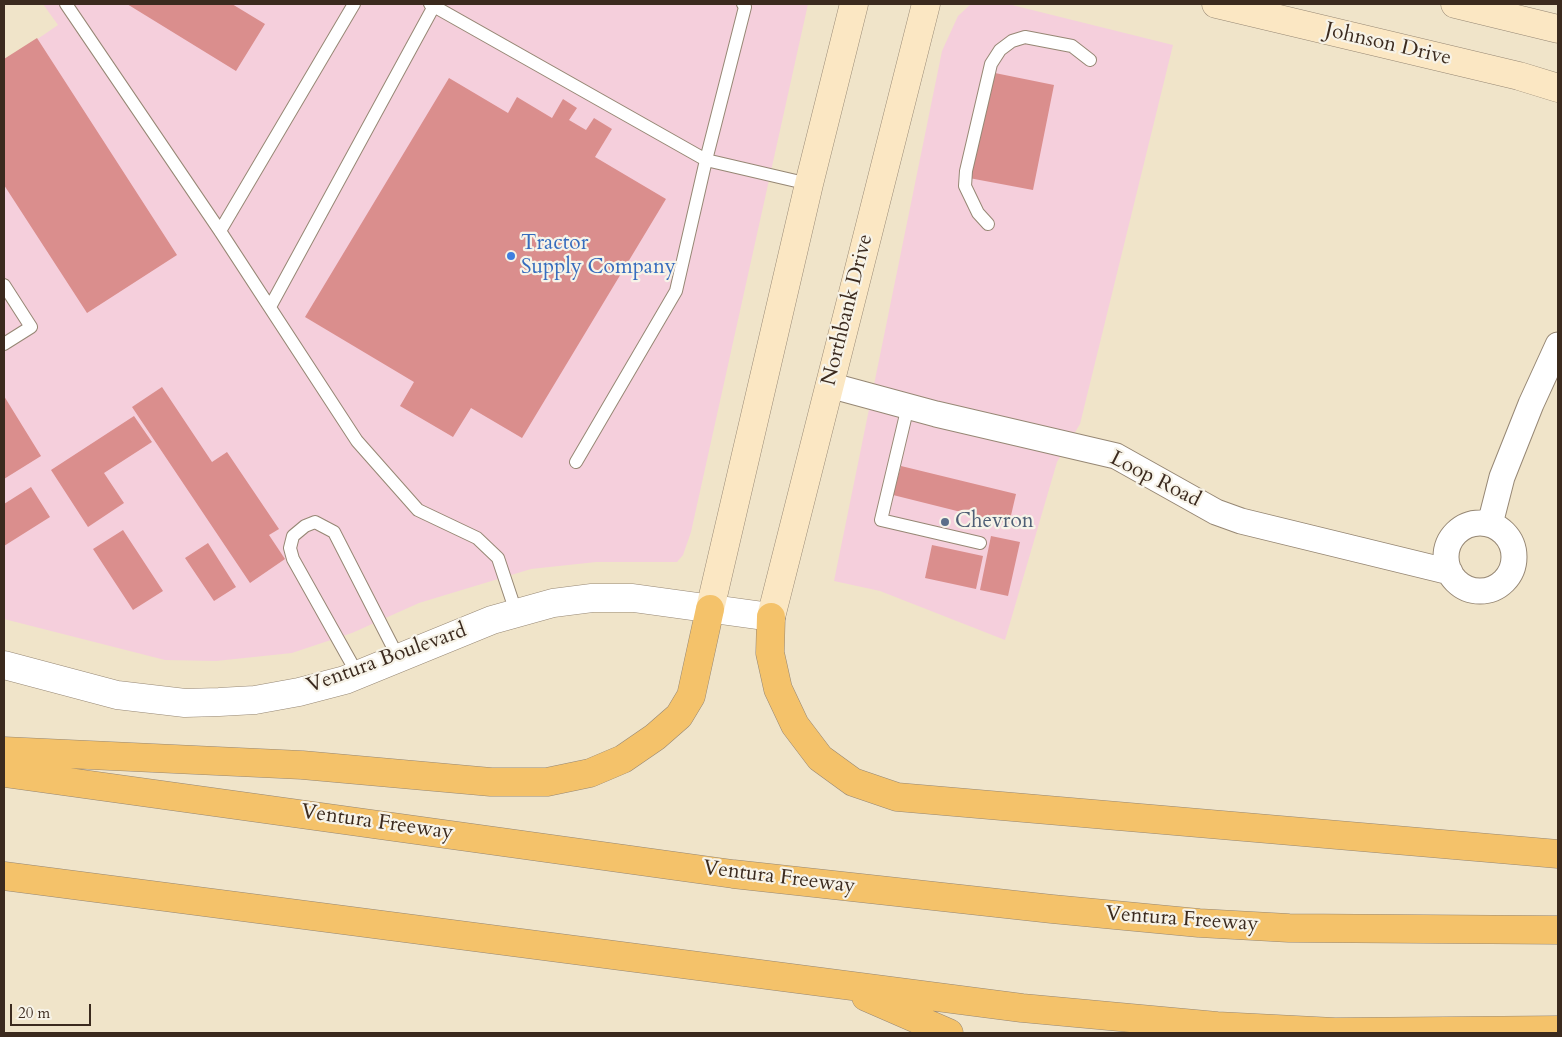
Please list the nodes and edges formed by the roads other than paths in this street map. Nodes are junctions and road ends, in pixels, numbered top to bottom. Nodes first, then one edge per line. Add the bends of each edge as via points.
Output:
1 (66, 4) edge
2 (354, 4) edge
3 (743, 4) edge
4 (854, 4) edge
5 (926, 4) edge
6 (1216, 4) edge
7 (1456, 4) edge
8 (432, 5) edge
9 (1558, 29) edge
10 (1090, 60) dead end
11 (1558, 88) edge
12 (706, 160) junction
13 (809, 184) junction
14 (988, 224) dead end
15 (220, 231) junction
16 (4, 285) edge
17 (270, 307) junction
18 (4, 344) edge
19 (1558, 344) edge
20 (829, 385) junction
21 (908, 406) junction
22 (576, 462) dead end
23 (1490, 524) junction
24 (980, 543) dead end
25 (1450, 572) junction
26 (710, 609) junction
27 (516, 612) junction
28 (771, 616) junction
29 (399, 658) junction
30 (4, 665) edge
31 (358, 675) junction
32 (4, 751) edge
33 (4, 773) edge
34 (1558, 854) edge
35 (4, 876) edge
36 (1558, 930) edge
37 (838, 984) junction
38 (1558, 1030) edge
39 (949, 1033) edge

1 - 15 lane
2 - 15 lane
3 - 12 lane via 745,7
4 - 13 main road
5 - 20 main road, Northbank Drive
6 - 11 main road, Johnson Drive
7 - 9 main road
8 - 12 lane
8 - 17 lane
10 - 14 lane via 1072,46 1025,37 1000,50 991,64 965,186 978,213
12 - 13 lane
12 - 22 lane via 676,291
13 - 26 main road
15 - 17 lane
16 - 18 lane via 31,327
17 - 27 lane via 357,441 418,510 477,538 498,558
19 - 23 street via 1502,477
20 - 21 street, Loop Road
20 - 28 main road, Northbank Drive
21 - 24 lane via 881,520
21 - 25 street, Loop Road via 1116,456 1216,512
23 - 25 street via 1468,525 1458,531 1446,550
23 - 25 street, Loop Road via 1500,529 1513,547 1515,558 1506,579 1498,586 1476,591 1456,582
26 - 27 street, Ventura Boulevard via 625,598 592,598
26 - 28 street, Ventura Boulevard
26 - 32 highway via 690,696 679,716 655,738 623,759 590,773 547,782 491,782 302,766
27 - 29 street, Ventura Boulevard
28 - 34 highway via 770,653 778,689 795,725 820,758 853,782 897,796
29 - 31 street, Ventura Boulevard
29 - 31 lane via 334,532 315,522 293,536 290,548 293,559
30 - 31 street, Ventura Boulevard via 117,695 185,703 255,700 299,692
33 - 36 highway, Ventura Freeway via 733,874 1062,910 1289,928
35 - 37 highway
37 - 38 highway via 1022,1008 1217,1026 1335,1032
37 - 39 highway

